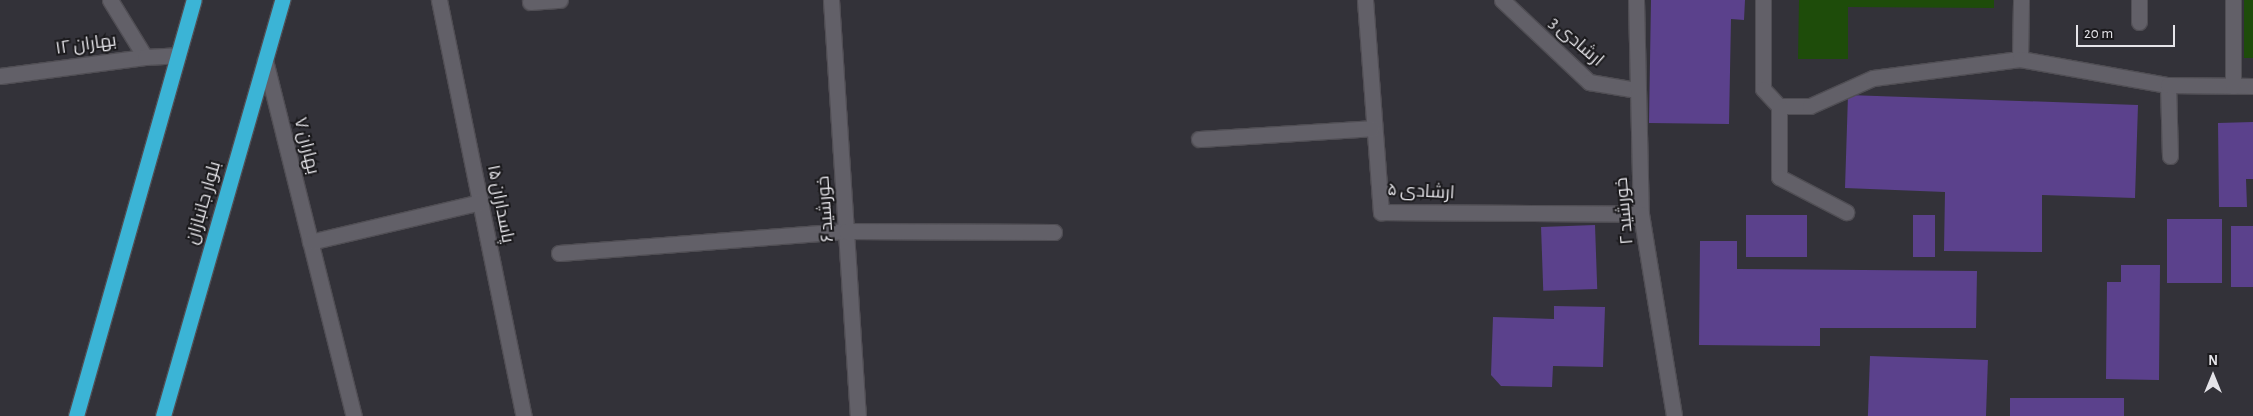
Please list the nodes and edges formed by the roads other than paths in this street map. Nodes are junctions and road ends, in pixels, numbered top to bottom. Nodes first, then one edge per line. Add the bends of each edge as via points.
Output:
1 (110, 0) edge
2 (194, 0) edge
3 (282, 0) edge
4 (439, 0) edge
5 (560, 0) edge
6 (831, 0) edge
7 (1365, 0) edge
8 (1502, 0) edge
9 (1636, 0) edge
10 (1763, 0) edge
11 (2021, 0) edge
12 (2138, 0) edge
13 (2234, 0) edge
14 (530, 2) dead end
15 (2139, 22) dead end
16 (178, 55) junction
17 (145, 56) junction
18 (2020, 59) junction
19 (265, 60) junction
20 (0, 76) edge
21 (2168, 85) junction
22 (2233, 86) junction
23 (2253, 86) edge
24 (1637, 90) junction
25 (1778, 106) junction
26 (1372, 128) junction
27 (1199, 139) dead end
28 (2170, 156) dead end
29 (480, 202) junction
30 (1846, 212) dead end
31 (1641, 214) junction
32 (846, 231) junction
33 (1054, 232) dead end
34 (310, 242) junction
35 (559, 253) dead end
36 (76, 416) edge
37 (163, 416) edge
38 (354, 416) edge
39 (524, 416) edge
40 (858, 416) edge
41 (1674, 416) edge

1 - 17 street
2 - 16 highway
3 - 19 highway, بلوار جانبازان
4 - 29 street, پاسداران ۱۵
5 - 14 street
6 - 32 street, خورشید ۶
7 - 26 street, ارشادی ۵
8 - 24 street, ارشادی 3 via 1589,82
9 - 24 street, خورشید ۲
10 - 25 street via 1763,89
11 - 18 street
12 - 15 street
13 - 22 street
16 - 17 street, بهاران ۱۲
16 - 36 highway
17 - 20 street, بهاران ۱۲
18 - 21 street
18 - 25 street via 1873,78 1810,106
19 - 34 street, بهاران ۷
19 - 37 highway, بلوار جانبازان
21 - 22 street
21 - 28 street
22 - 23 street
24 - 31 street, خورشید ۲
25 - 30 street via 1778,177
26 - 27 street
26 - 31 street, ارشادی ۵ via 1381,212
29 - 34 street
29 - 39 street, پاسداران ۱۵
31 - 41 street, خورشید ۲
32 - 33 street
32 - 35 street
32 - 40 street, خورشید ۶
34 - 38 street, بهاران ۷

